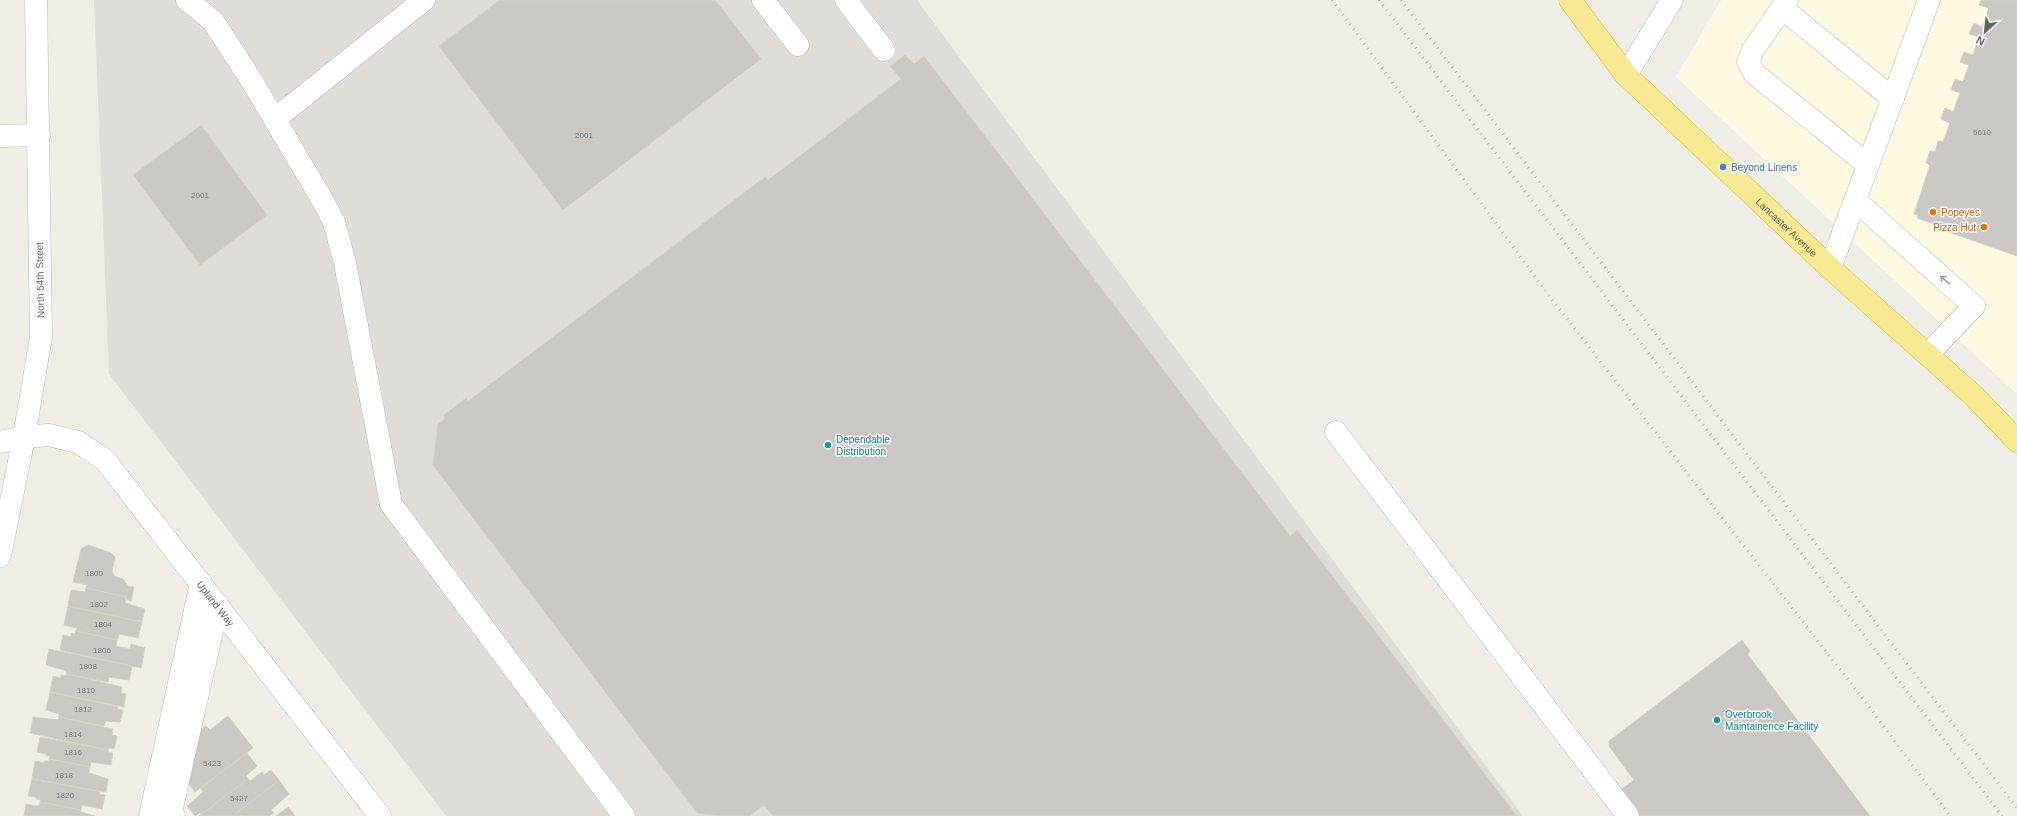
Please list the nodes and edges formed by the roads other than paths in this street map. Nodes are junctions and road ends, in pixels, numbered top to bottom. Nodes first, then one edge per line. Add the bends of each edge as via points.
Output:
1 (36, 0) edge
2 (424, 0) edge
3 (763, 0) edge
4 (846, 0) edge
5 (1570, 0) edge
6 (1672, 0) edge
7 (1929, 0) edge
8 (195, 2) edge
9 (1785, 4) edge
10 (798, 45) dead end
11 (884, 50) dead end
12 (1626, 75) junction
13 (1892, 99) junction
14 (275, 119) junction
15 (39, 135) junction
16 (0, 136) edge
17 (1868, 165) junction
18 (1855, 200) junction
19 (1830, 268) junction
20 (1928, 354) junction
21 (1336, 432) dead end
22 (24, 436) junction
23 (2017, 441) edge
24 (0, 442) edge
25 (0, 556) edge
26 (201, 583) junction
27 (218, 605) junction
28 (150, 816) edge
29 (174, 816) edge
30 (380, 816) edge
31 (624, 816) edge
32 (1628, 816) edge

1 - 15 street, North 54th Street
2 - 14 street
3 - 10 street
4 - 11 street
5 - 12 highway, Lancaster Avenue
6 - 12 street
7 - 13 street
8 - 14 street via 213,21
9 - 13 street
9 - 17 street via 1753,50 1748,62 1755,74
12 - 19 highway, Lancaster Avenue
13 - 17 street
14 - 31 street via 334,222 345,263 391,504
15 - 16 street
15 - 22 street, North 54th Street via 40,337
17 - 18 street
18 - 19 street
20 -> 18 street via 1974,306
19 - 20 highway, Lancaster Avenue
20 - 23 highway, Lancaster Avenue via 1975,396
21 - 32 street
22 - 24 street, Upland Way
22 - 25 street, North 54th Street
22 - 26 street, Upland Way via 49,435 78,442 105,460
26 - 27 street, Upland Way
26 - 28 street
27 - 29 street via 171,812
27 - 30 street, Upland Way

